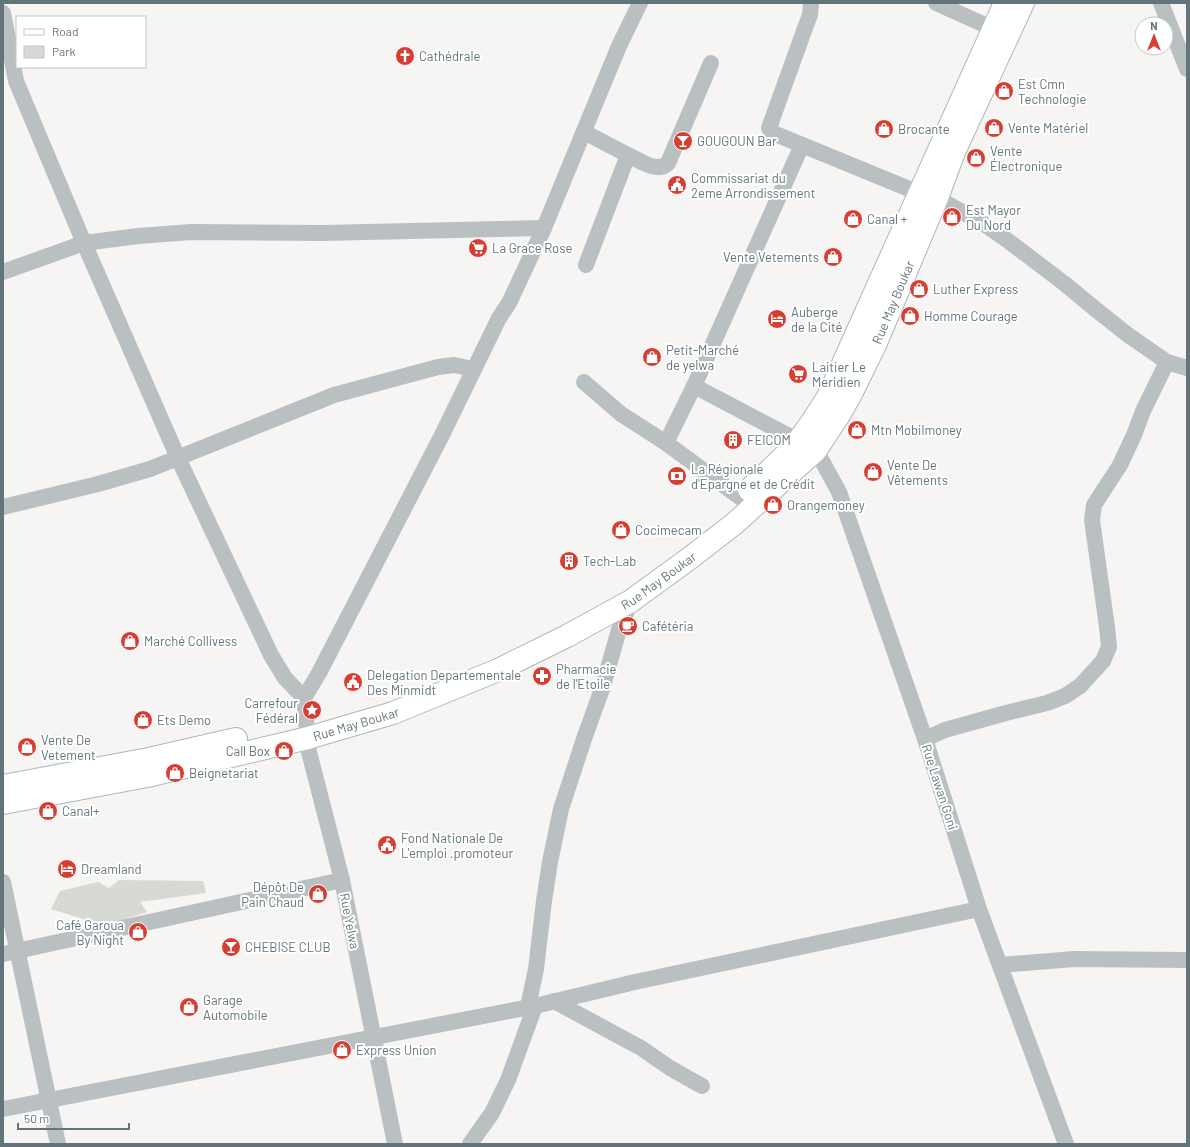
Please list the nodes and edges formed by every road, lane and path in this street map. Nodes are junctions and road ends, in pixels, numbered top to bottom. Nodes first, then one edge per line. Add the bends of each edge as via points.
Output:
1 (640, 3) edge
2 (811, 3) edge
3 (936, 3) edge
4 (1005, 3) edge
5 (1023, 3) edge
6 (1161, 3) edge
7 (3, 13) edge
8 (994, 28) junction
9 (711, 63) dead end
10 (1187, 69) edge
11 (584, 132) junction
12 (802, 145) junction
13 (628, 155) junction
14 (928, 196) junction
15 (544, 228) junction
16 (84, 243) junction
17 (586, 265) dead end
18 (3, 272) edge
19 (1167, 362) junction
20 (1187, 368) edge
21 (473, 369) junction
22 (584, 382) dead end
23 (694, 386) junction
24 (666, 443) junction
25 (807, 445) junction
26 (178, 458) junction
27 (741, 498) junction
28 (3, 507) edge
29 (631, 601) junction
30 (304, 698) junction
31 (307, 731) junction
32 (925, 739) junction
33 (3, 786) edge
34 (3, 803) edge
35 (342, 880) junction
36 (3, 882) edge
37 (979, 909) junction
38 (10, 953) edge
39 (1187, 960) edge
40 (1000, 965) junction
41 (554, 1001) junction
42 (532, 1006) junction
43 (373, 1036) junction
44 (702, 1086) dead end
45 (48, 1099) junction
46 (3, 1109) edge
47 (58, 1144) edge
48 (395, 1144) edge
49 (470, 1144) edge
50 (1066, 1144) edge

1 - 11 street via 618,46
2 - 12 street via 810,14 769,128 773,134
3 - 8 street
4 - 8 main road, Rue May Boukar
5 - 14 main road, Rue May Boukar via 954,152
6 - 10 street
7 - 16 street via 16,81
8 - 14 main road, Rue May Boukar
9 - 13 street via 668,163 658,168
11 - 13 street
11 - 15 street
12 - 14 street
12 - 23 street
13 - 17 street
14 - 19 street via 984,224
14 - 25 main road, Rue May Boukar via 872,352 852,392
15 - 16 street via 322,234 191,232
15 - 21 street via 509,302
16 - 18 street
16 - 26 street
19 - 20 street
19 - 32 street via 1120,464 1094,505 1092,520 1109,647 1103,661 1080,686 1065,696 945,730
21 - 26 street via 454,365 438,367 334,395
21 - 30 street via 442,435
22 - 24 street via 621,414
23 - 24 street
23 - 25 street
24 - 27 street
25 - 27 main road, Rue May Boukar via 794,447
25 - 29 main road, Rue May Boukar via 734,524
25 - 32 street, Rue Lawan Goni via 839,492
26 - 28 street via 98,484
26 - 30 street via 271,656 285,678
27 - 31 main road, Rue May Boukar via 665,560 592,610 495,656 390,698 339,715
29 - 31 main road, Rue May Boukar via 498,670 432,698 393,713
29 - 42 street via 619,630 602,689 561,809 544,902
30 - 31 street, Rue Yelwa
31 - 33 main road, Rue May Boukar
31 - 34 main road, Rue May Boukar via 147,776
31 - 35 street, Rue Yelwa
32 - 37 street, Rue Lawan Goni
35 - 38 street
35 - 43 street, Rue Yelwa
36 - 38 street
37 - 40 street, Rue Lawan Goni
37 - 41 street
38 - 45 street
39 - 40 street via 1074,960
40 - 50 street, Rue Lawan Goni
41 - 42 street
41 - 44 street via 641,1048
42 - 43 street via 406,1032
42 - 49 street via 508,1080 492,1113
43 - 45 street
43 - 48 street, Rue Yelwa
45 - 46 street
45 - 47 street

